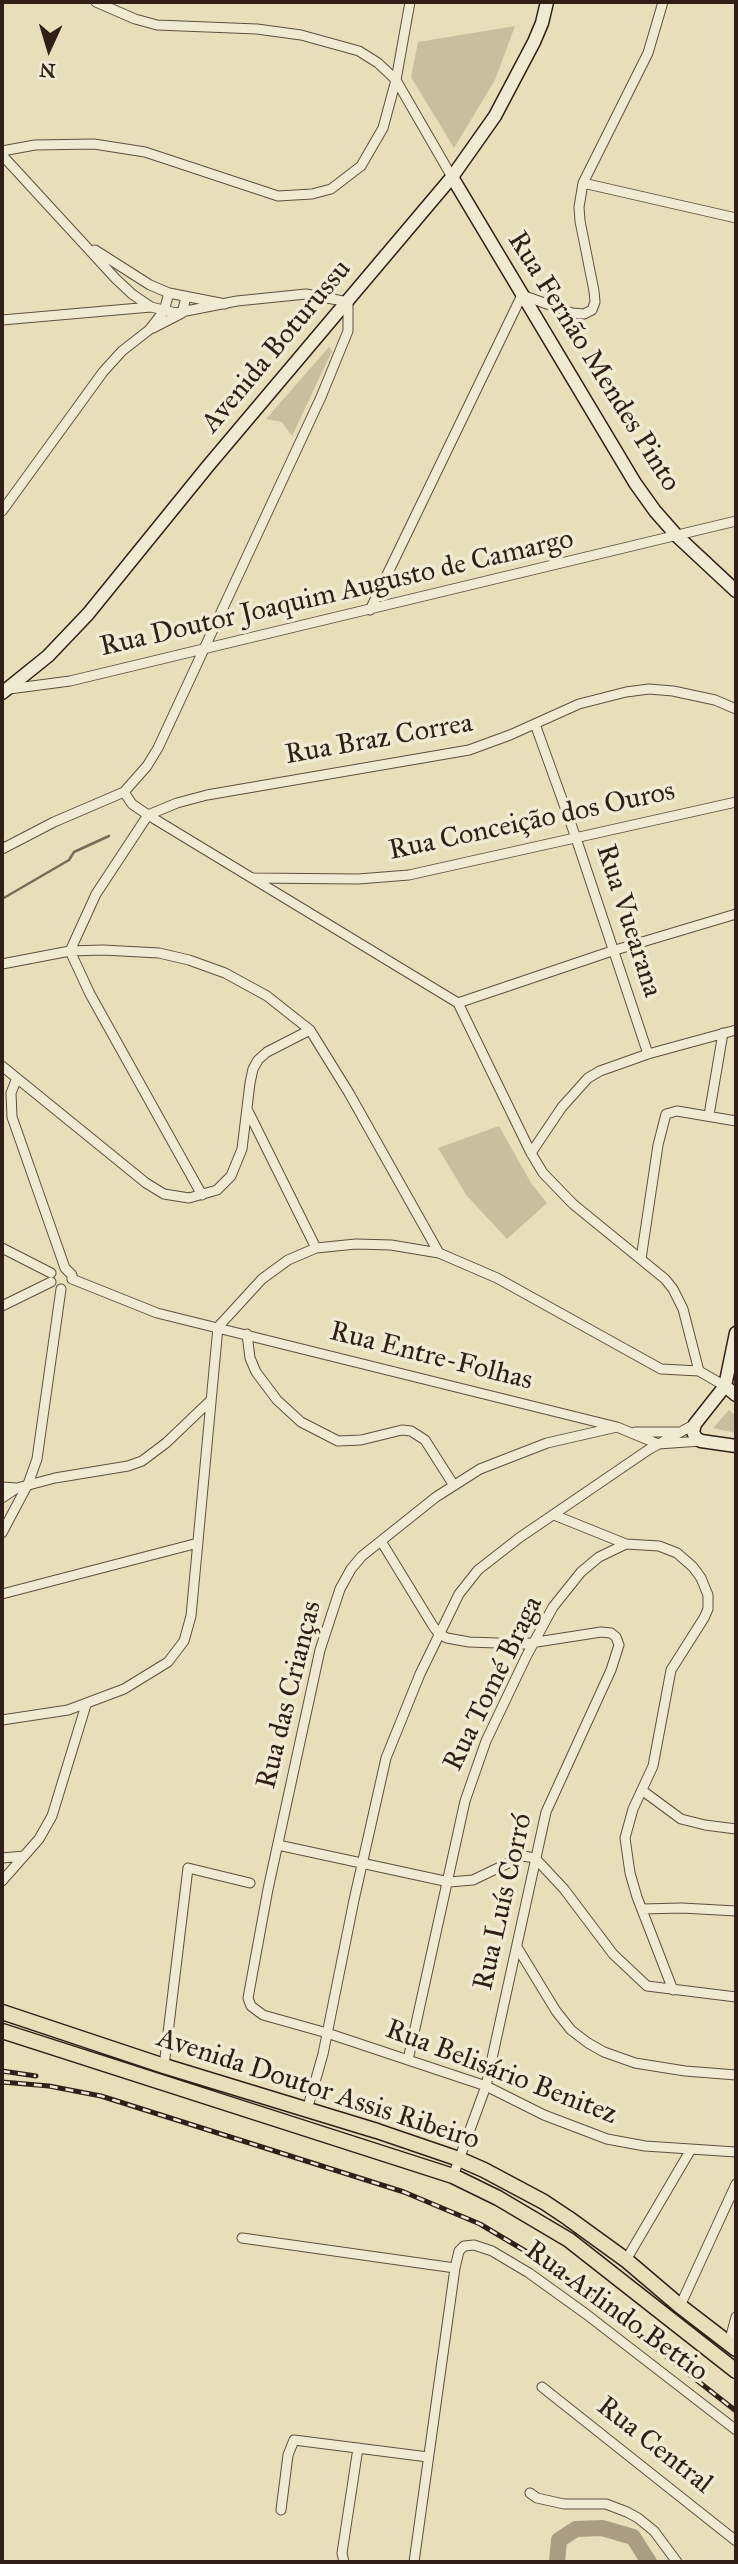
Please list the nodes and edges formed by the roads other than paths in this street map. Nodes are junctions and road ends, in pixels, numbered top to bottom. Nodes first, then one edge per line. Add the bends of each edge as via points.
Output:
1 (96, 2) edge
2 (410, 2) edge
3 (545, 2) edge
4 (663, 2) edge
5 (396, 80) junction
6 (2, 153) edge
7 (452, 177) junction
8 (583, 183) junction
9 (736, 218) edge
10 (85, 243) junction
11 (150, 285) junction
12 (169, 293) junction
13 (522, 295) junction
14 (186, 297) junction
15 (138, 298) junction
16 (348, 302) junction
17 (227, 304) junction
18 (151, 307) junction
19 (126, 310) junction
20 (164, 311) junction
21 (182, 313) junction
22 (2, 320) edge
23 (149, 330) junction
24 (2, 511) edge
25 (736, 521) edge
26 (677, 536) junction
27 (736, 591) edge
28 (370, 610) junction
29 (205, 649) junction
30 (4, 691) edge
31 (736, 709) edge
32 (535, 724) junction
33 (124, 792) junction
34 (736, 802) edge
35 (148, 815) junction
36 (576, 838) junction
37 (2, 849) edge
38 (253, 878) junction
39 (736, 914) edge
40 (70, 951) junction
41 (612, 951) junction
42 (2, 964) edge
43 (458, 1003) junction
44 (310, 1030) junction
45 (736, 1030) edge
46 (723, 1033) junction
47 (648, 1054) junction
48 (2, 1066) edge
49 (17, 1078) junction
50 (247, 1109) junction
51 (709, 1115) junction
52 (736, 1121) edge
53 (531, 1153) junction
54 (202, 1195) junction
55 (2, 1248) edge
56 (316, 1248) junction
57 (439, 1253) junction
58 (641, 1259) junction
59 (65, 1268) junction
60 (51, 1277) junction
61 (72, 1279) junction
62 (61, 1289) junction
63 (2, 1306) edge
64 (218, 1327) junction
65 (736, 1333) edge
66 (247, 1334) junction
67 (699, 1371) junction
68 (725, 1386) junction
69 (736, 1395) edge
70 (210, 1401) junction
71 (695, 1424) junction
72 (617, 1427) junction
73 (633, 1432) junction
74 (679, 1432) junction
75 (701, 1441) junction
76 (658, 1444) junction
77 (736, 1446) edge
78 (28, 1484) junction
79 (453, 1484) junction
80 (2, 1487) edge
81 (17, 1488) junction
82 (2, 1498) edge
83 (554, 1515) junction
84 (2, 1532) edge
85 (381, 1541) junction
86 (198, 1543) junction
87 (626, 1544) junction
88 (2, 1594) edge
89 (439, 1634) junction
90 (533, 1643) junction
91 (86, 1704) junction
92 (2, 1720) edge
93 (643, 1791) junction
94 (736, 1829) edge
95 (278, 1845) junction
96 (24, 1856) junction
97 (2, 1858) edge
98 (535, 1858) junction
99 (362, 1864) junction
100 (2, 1881) edge
101 (449, 1882) junction
102 (250, 1883) dead end
103 (642, 1909) junction
104 (736, 1911) edge
105 (517, 1947) junction
106 (665, 1972) junction
107 (647, 1986) junction
108 (673, 1990) junction
109 (736, 1997) edge
110 (254, 2009) joint
111 (2, 2012) edge
112 (2, 2031) edge
113 (327, 2034) junction
114 (408, 2060) junction
115 (164, 2066) junction
116 (736, 2075) edge
117 (486, 2086) junction
118 (307, 2110) junction
119 (690, 2151) junction
120 (736, 2152) edge
121 (459, 2159) junction
122 (453, 2176) junction
123 (736, 2184) edge
124 (577, 2225) junction
125 (242, 2238) dead end
126 (569, 2240) junction
127 (626, 2260) junction
128 (455, 2268) junction
129 (680, 2306) junction
130 (736, 2317) edge
131 (732, 2346) edge
132 (736, 2371) edge
133 (542, 2387) dead end
134 (736, 2430) edge
135 (358, 2448) junction
136 (428, 2457) junction
137 (530, 2493) dead end
138 (281, 2510) dead end
139 (736, 2541) edge
140 (344, 2562) edge
141 (414, 2562) edge
142 (677, 2562) edge

1 - 5 street via 157,25 257,29 330,41 359,51
2 - 5 street
3 - 7 main road, Avenida Boturussu via 527,53 495,116
4 - 8 street via 648,53
5 - 6 street via 383,128 361,166 331,189 312,194 261,192 168,159 121,148 60,144
5 - 7 street
6 - 10 street
7 - 13 main road, Rua Fernão Mendes Pinto
7 - 16 main road, Avenida Boturussu
8 - 9 street
8 - 13 street via 579,207 594,291 592,310 572,313
10 - 11 street
10 - 15 street
11 - 12 street
11 - 15 street
12 - 14 street
12 - 20 street
13 - 26 main road, Rua Fernão Mendes Pinto via 635,483
13 - 28 street
14 - 17 street
14 - 21 street
15 - 18 street
15 - 19 street
16 - 17 street via 306,295
16 - 29 street via 348,331 339,355
16 - 30 main road, Avenida Boturussu via 88,614 48,656
17 - 21 street
18 - 19 street
18 - 20 street
19 - 22 street
20 - 21 street
20 - 23 street
21 - 23 street
23 - 24 street via 103,372
25 - 26 street, Rua Doutor Joaquim Augusto de Camargo
26 - 27 main road, Rua Fernão Mendes Pinto
26 - 28 street, Rua Doutor Joaquim Augusto de Camargo
28 - 29 street, Rua Doutor Joaquim Augusto de Camargo
29 - 30 street, Rua Doutor Joaquim Augusto de Camargo via 70,681
29 - 33 street via 158,748
31 - 32 street, Rua Braz Correa via 701,697 649,689 598,697
32 - 35 street, Rua Braz Correa via 468,750 207,795
32 - 36 street, Rua Vuearana
33 - 35 street
33 - 37 street
34 - 36 street, Rua Conceição dos Ouros
35 - 38 street
35 - 40 street via 96,894
36 - 38 street, Rua Conceição dos Ouros via 409,875
36 - 41 street, Rua Vuearana
38 - 43 street
39 - 41 street
40 - 42 street
40 - 44 street via 159,953 189,960 267,996
40 - 54 street
41 - 43 street
41 - 47 street, Rua Vuearana
43 - 53 street
44 - 50 street via 258,1060
44 - 57 street
45 - 46 street
46 - 47 street
46 - 51 street
47 - 53 street via 588,1078
48 - 49 street
49 - 54 street via 155,1188 174,1197
49 - 59 street via 10,1101 12,1117
50 - 54 street via 242,1149 231,1177 217,1190
50 - 56 street
51 - 52 street
51 - 58 street via 673,1111 663,1120
53 - 58 street via 564,1195
55 - 60 street
56 - 57 street via 391,1245
56 - 64 street via 288,1260 262,1279
57 - 67 street via 496,1278 661,1368
58 - 67 street via 680,1299
59 - 60 street via 55,1269
59 - 61 street
60 - 62 street
60 - 63 street
61 - 62 street
61 - 64 street, Rua Entre-Folhas via 157,1313
62 - 78 street via 40,1446
64 - 66 street, Rua Entre-Folhas
64 - 70 street
65 - 68 main road
66 - 72 street, Rua Entre-Folhas
66 - 79 street via 256,1372 301,1422 338,1441 411,1431 425,1440
67 - 68 street
68 - 69 main road
68 - 71 main road
70 - 78 street via 142,1461
70 - 86 street
71 - 74 street
71 - 75 main road via 694,1436
72 - 73 street, Rua Entre-Folhas
72 - 79 street, Rua das Crianças via 525,1449
73 - 74 street, Rua Entre-Folhas
73 - 76 street, Rua Entre-Folhas
74 - 76 street
75 - 76 street
75 - 77 main road
76 - 83 street
78 - 81 street
78 - 84 street
79 - 85 street, Rua das Crianças
80 - 81 street
81 - 82 street
83 - 87 street
83 - 89 street via 478,1570
85 - 89 street
85 - 95 street, Rua das Crianças via 351,1569 331,1612
86 - 88 street
86 - 91 street via 191,1616 178,1650 142,1680
87 - 90 street, Rua Tomé Braga via 581,1572 553,1607
87 - 93 street via 659,1546 685,1558 708,1595 704,1618 671,1671 653,1766
89 - 90 street via 455,1641
89 - 99 street via 386,1758
90 - 98 street, Rua Luís Corró via 601,1632 611,1633 619,1645 550,1801
90 - 101 street, Rua Tomé Braga via 472,1778
91 - 92 street
91 - 96 street via 52,1816
93 - 94 street via 681,1819
93 - 103 street via 625,1838
95 - 99 street
95 - 110 street, Rua das Crianças via 248,1993
96 - 97 street
96 - 100 street
98 - 101 street via 523,1856 473,1880
98 - 105 street, Rua Luís Corró
98 - 107 street via 613,1954
99 - 101 street
99 - 113 street
101 - 114 street, Rua Tomé Braga
102 - 115 street via 188,1868
103 - 104 street
103 - 106 street
105 - 116 street via 555,2011 588,2043 635,2063
105 - 117 street, Rua Luís Corró
106 - 107 street
106 - 108 street
107 - 108 street
108 - 109 street
110 - 113 street, Rua Belisário Benitez
111 - 115 main road, Avenida Doutor Assis Ribeiro
112 - 122 main road, Avenida Doutor Assis Ribeiro
113 - 114 street, Rua Belisário Benitez
113 - 118 street
114 - 117 street, Rua Belisário Benitez
115 - 118 main road, Avenida Doutor Assis Ribeiro
117 - 119 street, Rua Belisário Benitez via 607,2139
117 - 121 street, Rua Luís Corró
118 - 121 main road, Avenida Doutor Assis Ribeiro
119 - 120 street, Rua Belisário Benitez
119 - 127 street
121 - 122 street, Rua Luís Corró
121 - 124 main road, Avenida Doutor Assis Ribeiro via 534,2196
122 - 126 main road, Avenida Doutor Assis Ribeiro
123 - 129 street
124 - 126 main road via 571,2228
124 - 127 main road, Avenida Doutor Assis Ribeiro
125 - 128 street
126 - 132 main road, Avenida Doutor Assis Ribeiro
127 - 129 main road, Avenida Doutor Assis Ribeiro
128 - 134 street, Rua Arlindo Bettio via 459,2250 468,2245 483,2247 529,2273
128 - 136 street
129 - 131 main road, Avenida Doutor Assis Ribeiro
130 - 131 street
133 - 139 street, Rua Central
135 - 136 street
135 - 138 street via 294,2440
135 - 140 street
136 - 141 street
137 - 142 street via 564,2504 606,2504 627,2512 654,2531

